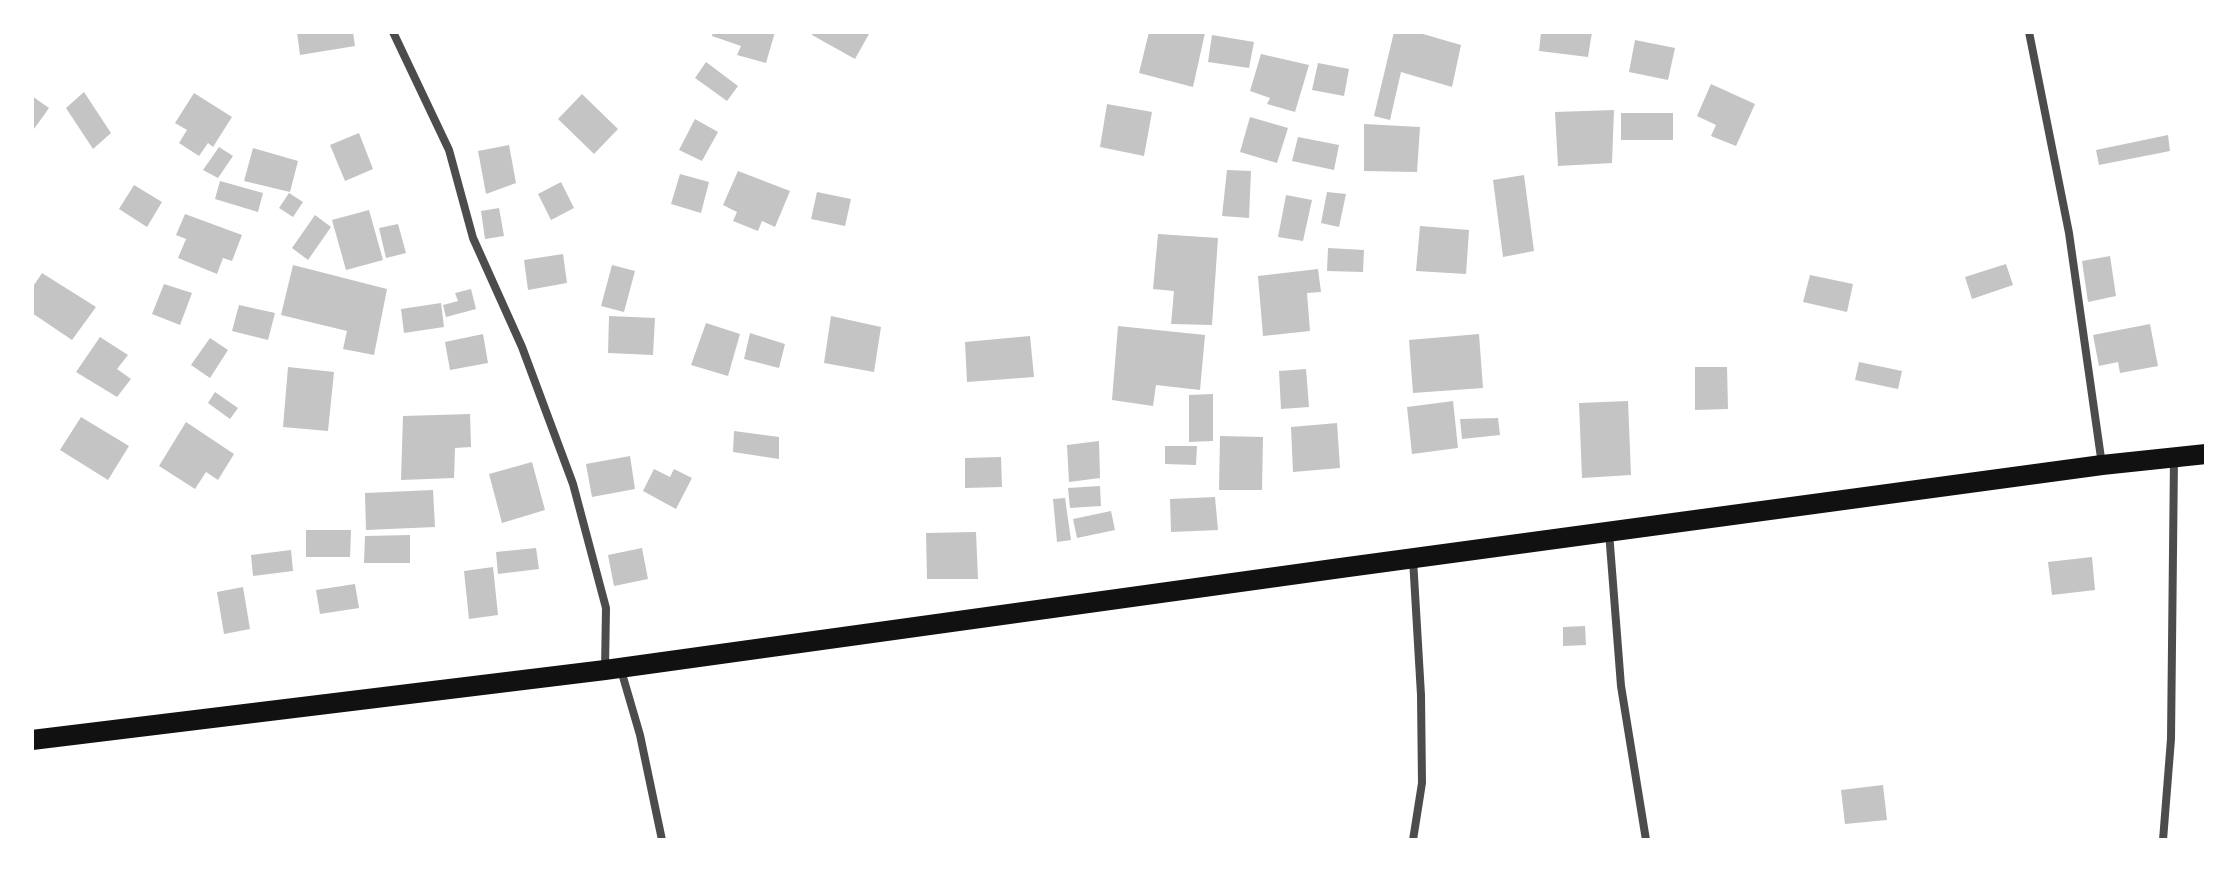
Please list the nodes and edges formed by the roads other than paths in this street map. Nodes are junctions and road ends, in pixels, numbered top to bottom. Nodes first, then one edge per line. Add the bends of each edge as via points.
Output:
1 (393, 32) edge
2 (2029, 32) edge
3 (2206, 454) edge
4 (2174, 458) junction
5 (2102, 465) junction
6 (1609, 532) junction
7 (1413, 558) junction
8 (612, 669) junction
9 (32, 740) edge
10 (662, 840) edge
11 (1413, 840) edge
12 (1646, 840) edge
13 (2163, 840) edge

1 - 8 street via 449,150 473,238 522,347 573,484 606,608
2 - 5 street via 2069,233
3 - 4 main road
4 - 5 main road
4 - 13 street via 2171,739
5 - 6 main road
6 - 7 main road
6 - 12 street via 1621,686
7 - 8 main road
7 - 11 street via 1422,783
8 - 9 main road
8 - 10 street via 640,735

